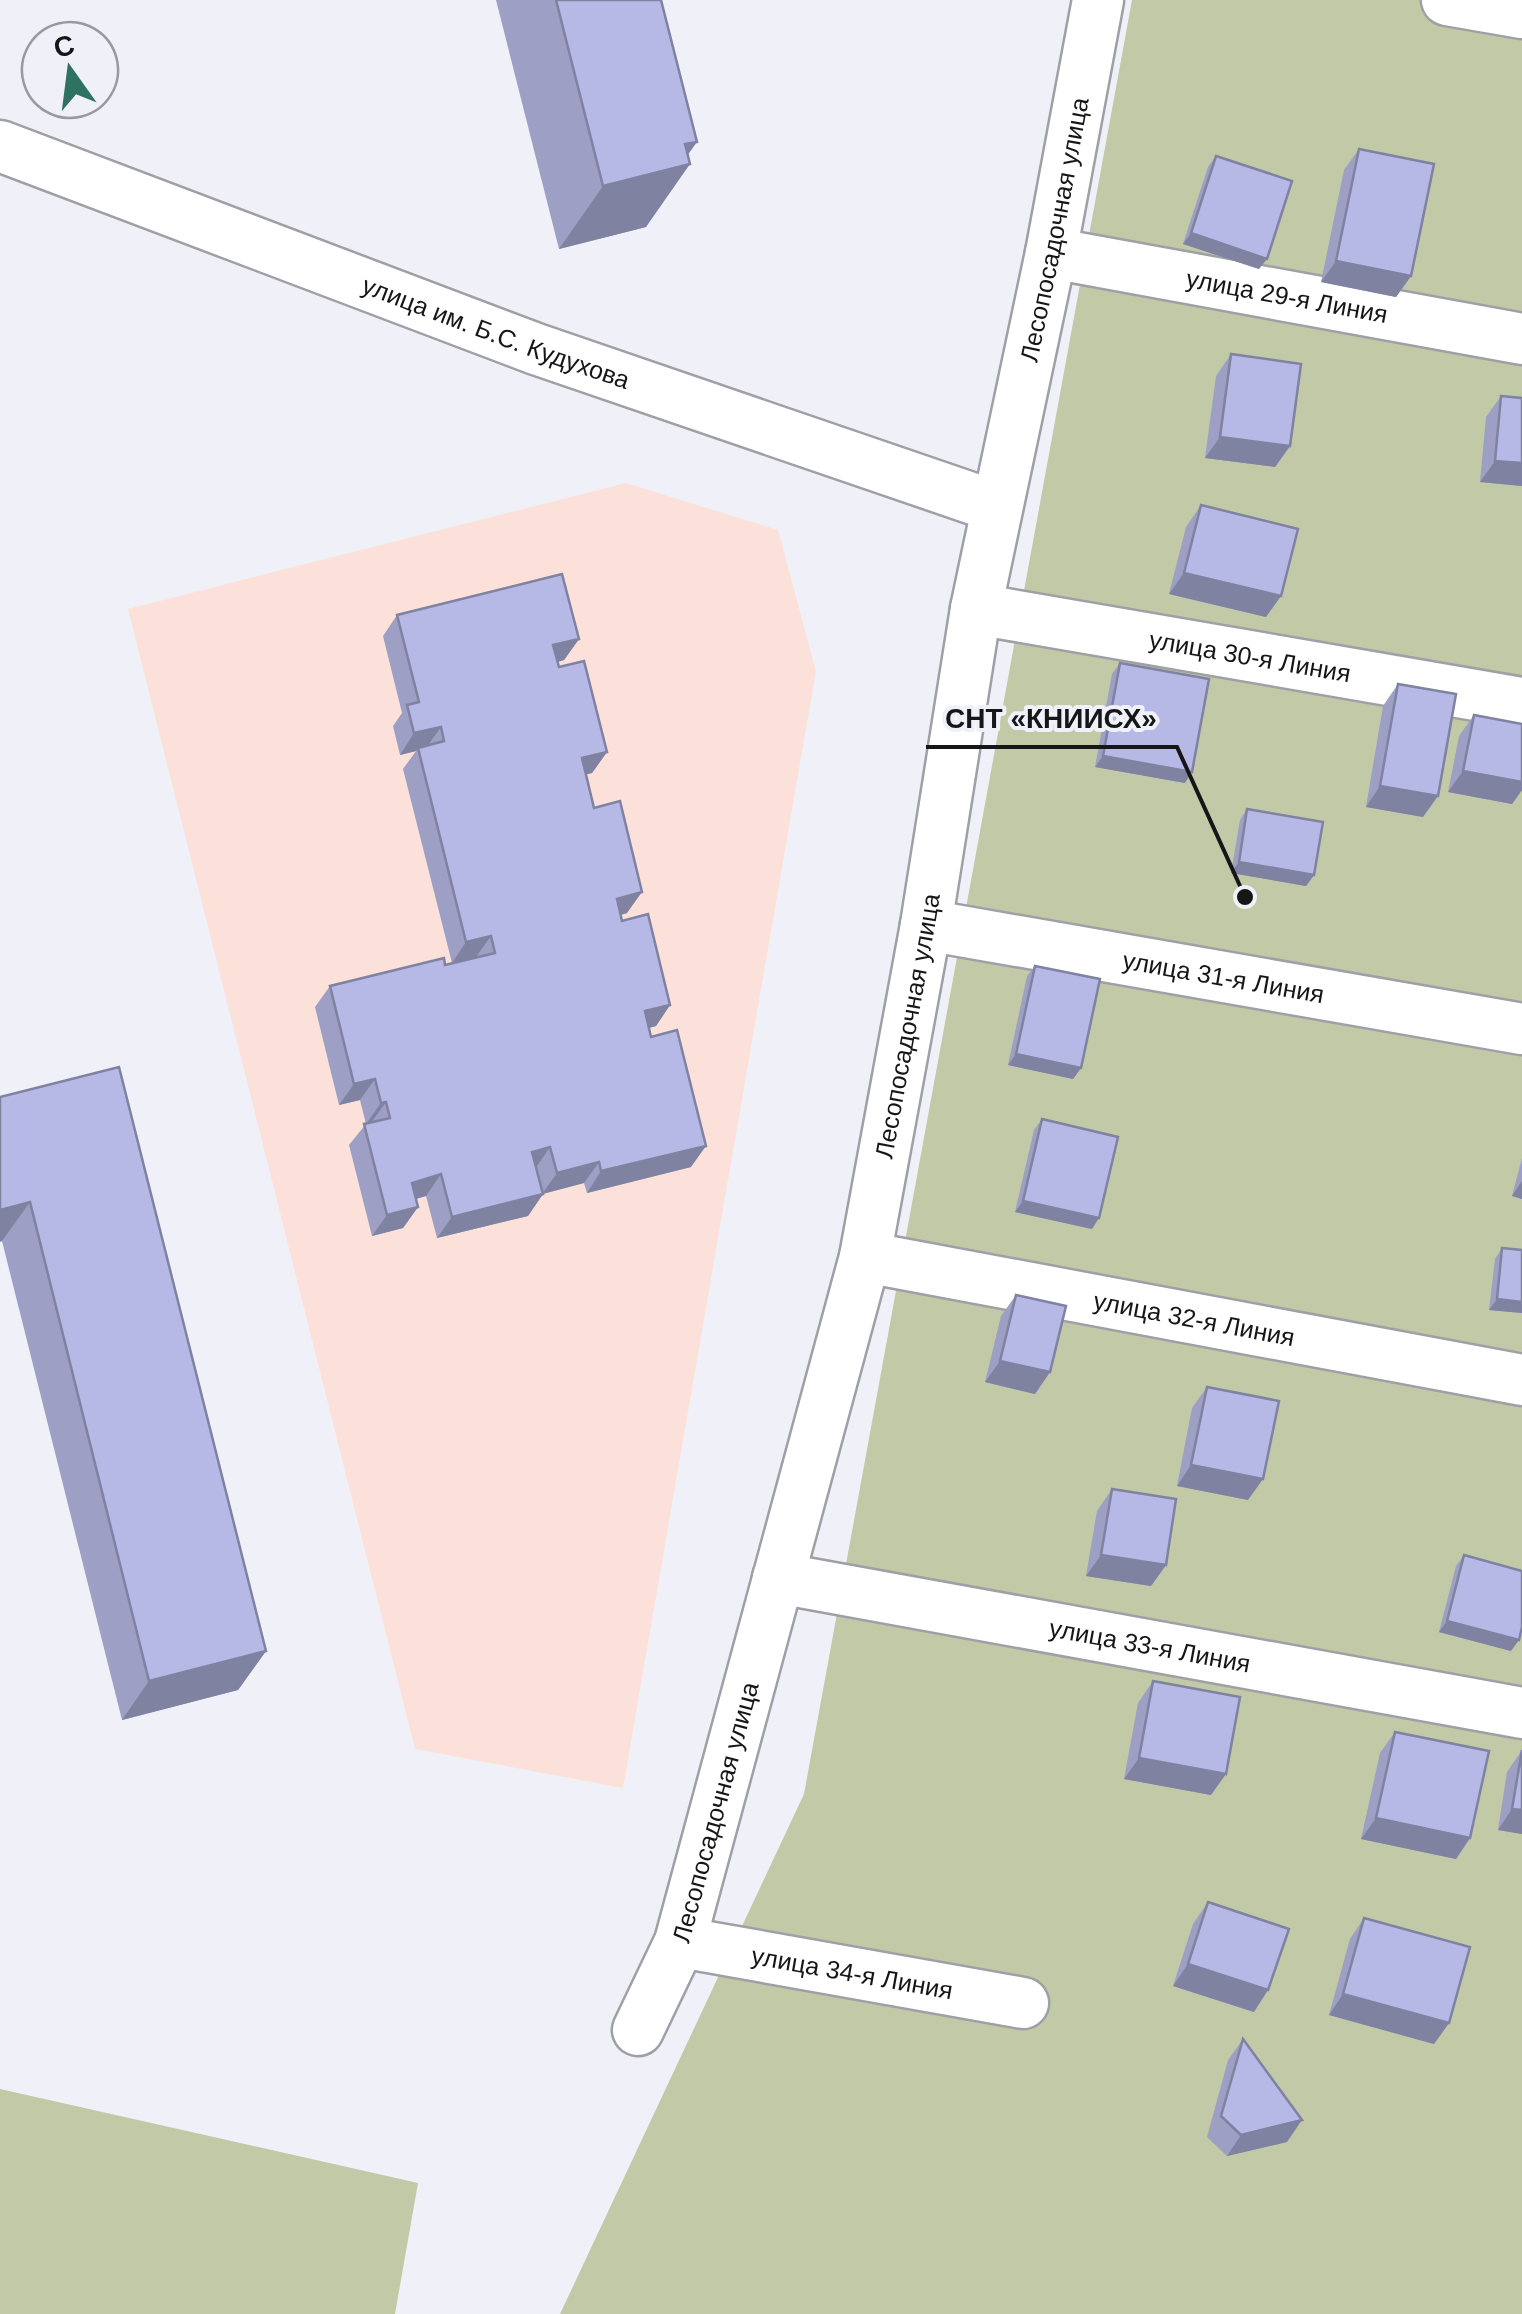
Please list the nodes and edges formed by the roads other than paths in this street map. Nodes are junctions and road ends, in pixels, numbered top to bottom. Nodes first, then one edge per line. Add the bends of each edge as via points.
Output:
1 (1098, 0) edge
2 (1447, 0) edge
3 (1522, 13) edge
4 (0, 146) edge
5 (1051, 253) junction
6 (1522, 339) edge
7 (997, 508) junction
8 (976, 609) junction
9 (1522, 703) edge
10 (926, 925) junction
11 (1522, 1028) edge
12 (864, 1257) junction
13 (1522, 1380) edge
14 (778, 1578) junction
15 (1522, 1713) edge
16 (680, 1942) junction
17 (1023, 2003) dead end
18 (638, 2030) dead end

1 - 5 street, Лесопосадочная улица
2 - 3 street
4 - 7 street, улица им. Б.С. Кудухова via 536,349
5 - 6 street, улица 29-я Линия
5 - 7 street, Лесопосадочная улица
7 - 8 street, Лесопосадочная улица
8 - 9 street, улица 30-я Линия
8 - 10 street, Лесопосадочная улица
10 - 11 street, улица 31-я Линия
10 - 12 street, Лесопосадочная улица
12 - 13 street, улица 32-я Линия
12 - 14 street, Лесопосадочная улица
14 - 15 street, улица 33-я Линия
14 - 16 street, Лесопосадочная улица
16 - 17 street, улица 34-я Линия
16 - 18 street, Лесопосадочная улица

